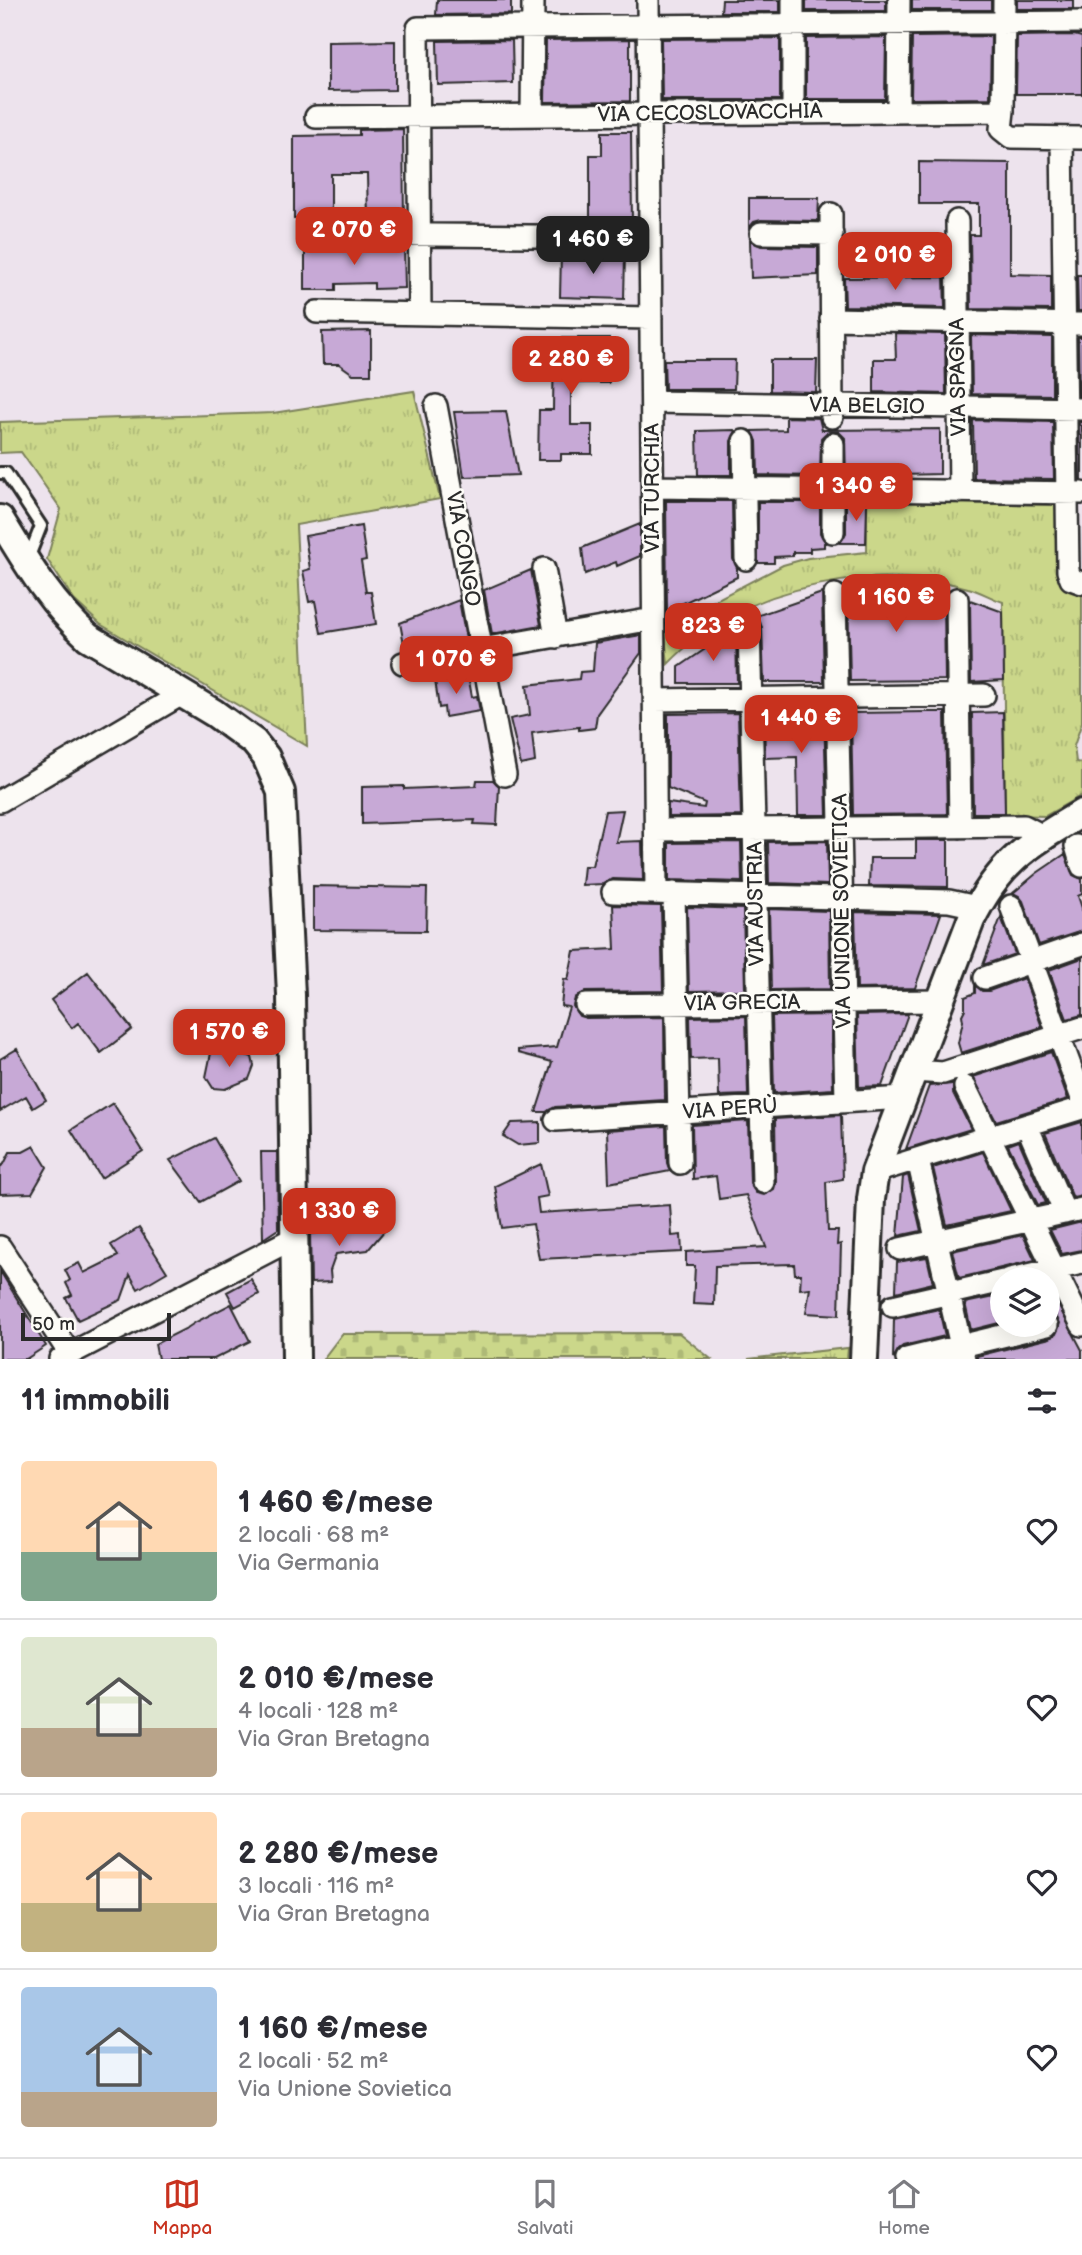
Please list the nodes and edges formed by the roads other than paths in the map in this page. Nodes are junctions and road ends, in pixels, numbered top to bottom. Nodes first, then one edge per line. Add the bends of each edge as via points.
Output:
1 (533, 0) edge
2 (648, 0) edge
3 (793, 0) edge
4 (899, 0) edge
5 (1004, 11) edge
6 (899, 22) junction
7 (1082, 22) edge
8 (793, 23) junction
9 (648, 25) junction
10 (532, 27) junction
11 (1003, 111) junction
12 (898, 112) junction
13 (793, 113) junction
14 (649, 114) junction
15 (532, 115) junction
16 (419, 116) junction
17 (316, 117) dead end
18 (1072, 138) edge
19 (957, 221) dead end
20 (1072, 230) edge
21 (761, 233) dead end
22 (316, 234) dead end
23 (420, 236) junction
24 (650, 237) junction
25 (317, 312) dead end
26 (420, 314) junction
27 (651, 318) junction
28 (831, 319) junction
29 (957, 322) junction
30 (1073, 324) edge
31 (652, 402) junction
32 (436, 406) dead end
33 (958, 407) junction
34 (1074, 409) edge
35 (832, 412) junction
36 (744, 441) dead end
37 (833, 444) dead end
38 (0, 473) edge
39 (653, 487) junction
40 (745, 488) junction
41 (833, 490) junction
42 (960, 492) junction
43 (1075, 493) edge
44 (0, 519) edge
45 (833, 532) dead end
46 (747, 559) dead end
47 (27, 562) junction
48 (544, 569) dead end
49 (1076, 581) edge
50 (835, 595) dead end
51 (957, 599) dead end
52 (653, 619) junction
53 (749, 627) dead end
54 (556, 637) junction
55 (481, 648) junction
56 (403, 663) dead end
57 (182, 694) junction
58 (984, 695) dead end
59 (958, 696) junction
60 (837, 697) junction
61 (751, 699) junction
62 (655, 700) junction
63 (505, 775) dead end
64 (0, 801) edge
65 (1082, 813) edge
66 (960, 827) junction
67 (840, 828) junction
68 (754, 829) junction
69 (656, 830) junction
70 (1043, 836) junction
71 (613, 892) dead end
72 (665, 893) junction
73 (756, 895) junction
74 (842, 897) junction
75 (1011, 906) dead end
76 (977, 907) junction
77 (1082, 944) edge
78 (1031, 961) junction
79 (985, 978) dead end
80 (940, 1000) junction
81 (844, 1002) junction
82 (759, 1003) junction
83 (677, 1004) junction
84 (586, 1005) dead end
85 (1082, 1028) edge
86 (1058, 1036) junction
87 (914, 1071) junction
88 (965, 1087) dead end
89 (903, 1098) junction
90 (1082, 1098) edge
91 (846, 1101) junction
92 (761, 1107) junction
93 (1082, 1108) edge
94 (679, 1112) junction
95 (556, 1120) dead end
96 (1027, 1126) junction
97 (990, 1138) junction
98 (918, 1160) junction
99 (680, 1163) dead end
100 (875, 1172) junction
101 (763, 1182) dead end
102 (1073, 1211) edge
103 (1030, 1220) junction
104 (294, 1238) junction
105 (937, 1240) junction
106 (0, 1247) edge
107 (900, 1249) dead end
108 (1082, 1263) edge
109 (1054, 1267) edge
110 (1060, 1268) edge
111 (1060, 1279) edge
112 (990, 1284) edge
113 (949, 1293) junction
114 (893, 1306) dead end
115 (1081, 1320) edge
116 (1060, 1323) edge
117 (1010, 1337) edge
118 (962, 1352) edge
119 (65, 1357) edge
120 (296, 1359) edge
121 (864, 1359) edge
122 (907, 1359) edge

1 - 10 street
2 - 9 street, VIA TURCHIA
3 - 8 street
4 - 6 street
5 - 6 street
5 - 7 street
5 - 11 street
6 - 8 street
6 - 12 street
8 - 9 street
8 - 13 street
9 - 10 street
9 - 14 street, VIA TURCHIA
10 - 15 street
10 - 16 street via 418,28
11 - 12 street, VIA CECOSLOVACCHIA
11 - 18 street via 1001,129 1012,138
12 - 13 street, VIA CECOSLOVACCHIA
13 - 14 street, VIA CECOSLOVACCHIA
14 - 15 street, VIA CECOSLOVACCHIA
14 - 24 street, VIA TURCHIA
15 - 16 street, VIA CECOSLOVACCHIA
16 - 17 street, VIA CECOSLOVACCHIA
16 - 23 street
18 - 20 street
19 - 29 street, VIA SPAGNA
20 - 30 street
21 - 28 street via 832,224
22 - 23 street
23 - 24 street
23 - 26 street
24 - 27 street, VIA TURCHIA
25 - 26 street
26 - 27 street
27 - 31 street, VIA TURCHIA
28 - 29 street
28 - 35 street
29 - 30 street
29 - 33 street, VIA SPAGNA
30 - 34 street
31 - 35 street, VIA BELGIO
31 - 39 street, VIA TURCHIA
32 - 55 street, VIA CONGO
33 - 34 street, VIA BELGIO
33 - 35 street, VIA BELGIO
33 - 42 street, VIA SPAGNA
34 - 43 street
36 - 40 street
37 - 41 street
38 - 47 lane via 6,473 41,526
39 - 40 street
39 - 52 street, VIA TURCHIA
40 - 41 street
40 - 46 street
41 - 42 street
41 - 45 street
42 - 43 street
43 - 49 street via 1068,572
44 - 47 street
47 - 57 street via 58,608 88,637
48 - 54 street
50 - 60 street, VIA UNIONE SOVIETICA
51 - 59 street
52 - 54 street
52 - 62 street, VIA TURCHIA
53 - 61 street, VIA AUSTRIA
54 - 55 street
55 - 56 street
55 - 63 street, VIA CONGO
57 - 64 street
57 - 104 street via 254,742 281,792
58 - 59 street
59 - 60 street
59 - 66 street
60 - 61 street
60 - 67 street, VIA UNIONE SOVIETICA
61 - 62 street
61 - 68 street, VIA AUSTRIA
62 - 69 street, VIA TURCHIA
65 - 70 street
66 - 67 street
66 - 70 street via 1024,826
67 - 68 street
67 - 74 street, VIA UNIONE SOVIETICA
68 - 69 street
68 - 73 street, VIA AUSTRIA
69 - 72 street, VIA TURCHIA
70 - 76 street via 999,874
71 - 72 street
72 - 73 street
72 - 83 street, VIA TURCHIA
73 - 74 street
73 - 82 street, VIA AUSTRIA
74 - 76 street via 949,901
74 - 81 street, VIA UNIONE SOVIETICA
75 - 78 street
76 - 80 street
77 - 78 street
78 - 79 street
78 - 86 street
80 - 81 street, VIA GRECIA
80 - 87 street
81 - 82 street, VIA GRECIA
81 - 91 street, VIA UNIONE SOVIETICA
82 - 83 street, VIA GRECIA
82 - 92 street, VIA AUSTRIA
83 - 84 street, VIA GRECIA
83 - 94 street, VIA TURCHIA
85 - 86 street
86 - 87 street via 943,1073
86 - 90 street
87 - 89 street
88 - 97 street
89 - 91 street, VIA PERÙ
89 - 100 street
91 - 92 street, VIA PERÙ
92 - 94 street, VIA PERÙ
92 - 101 street, VIA AUSTRIA
93 - 96 street
94 - 95 street, VIA PERÙ
94 - 99 street, VIA TURCHIA
96 - 97 street
96 - 102 street
97 - 98 street
97 - 103 street
98 - 100 street
98 - 105 street
100 - 121 street
102 - 103 street
103 - 105 street
103 - 109 street
104 - 119 street
104 - 120 street
105 - 107 street
105 - 113 street
106 - 119 street
108 - 110 street
111 - 115 street
112 - 113 street
113 - 114 street
113 - 118 street
115 - 116 street
117 - 118 street
118 - 122 street

